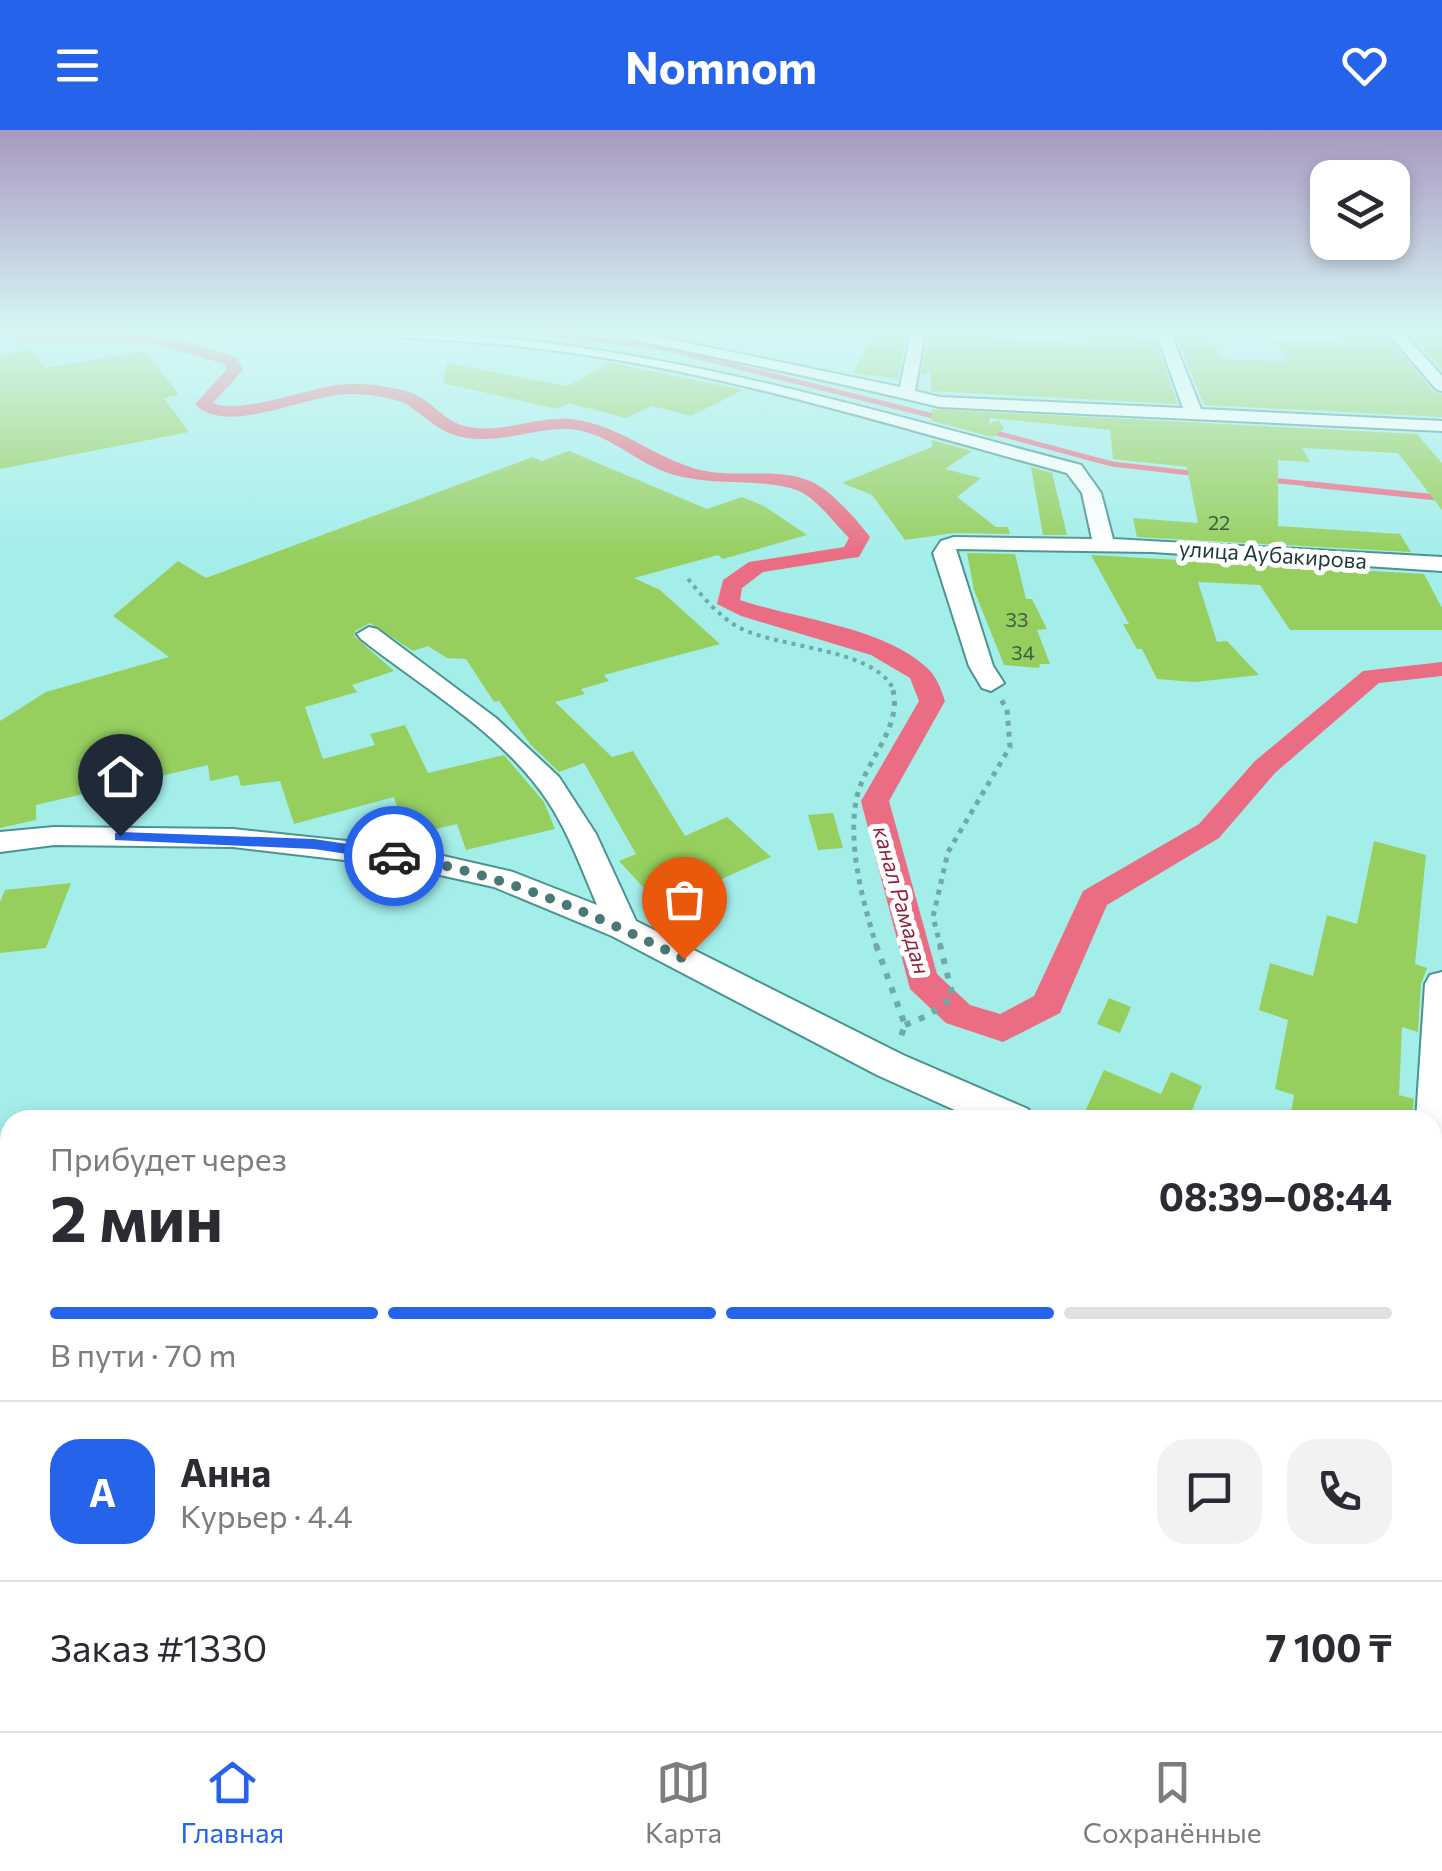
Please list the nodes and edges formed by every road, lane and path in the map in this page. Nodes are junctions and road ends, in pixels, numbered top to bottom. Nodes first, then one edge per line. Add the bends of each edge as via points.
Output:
1 (836, 407) edge
2 (1040, 407) edge
3 (1191, 407) edge
4 (1194, 414) junction
5 (1442, 426) edge
6 (1104, 544) junction
7 (1442, 564) edge
8 (688, 579) dead end
9 (369, 634) dead end
10 (991, 683) joint
11 (0, 842) edge
12 (623, 928) junction
13 (1442, 984) edge
14 (905, 1025) junction
15 (890, 1065) junction
16 (992, 1110) edge
17 (1435, 1110) edge

1 - 6 street via 1074,469 1092,496
2 - 4 street
3 - 4 street
4 - 5 street
6 - 7 street, улица Аубакирова
6 - 10 street, улица Аубакирова via 960,542 945,548
8 - 14 path via 740,628 874,667 899,692 860,778 854,822 873,930
9 - 12 street via 464,706 548,783
10 - 14 path via 1008,710 1010,747 948,852 933,917 953,990 929,1015
11 - 12 street via 74,836 314,844 502,878
12 - 15 street
13 - 17 street
14 - 15 path
15 - 16 street

